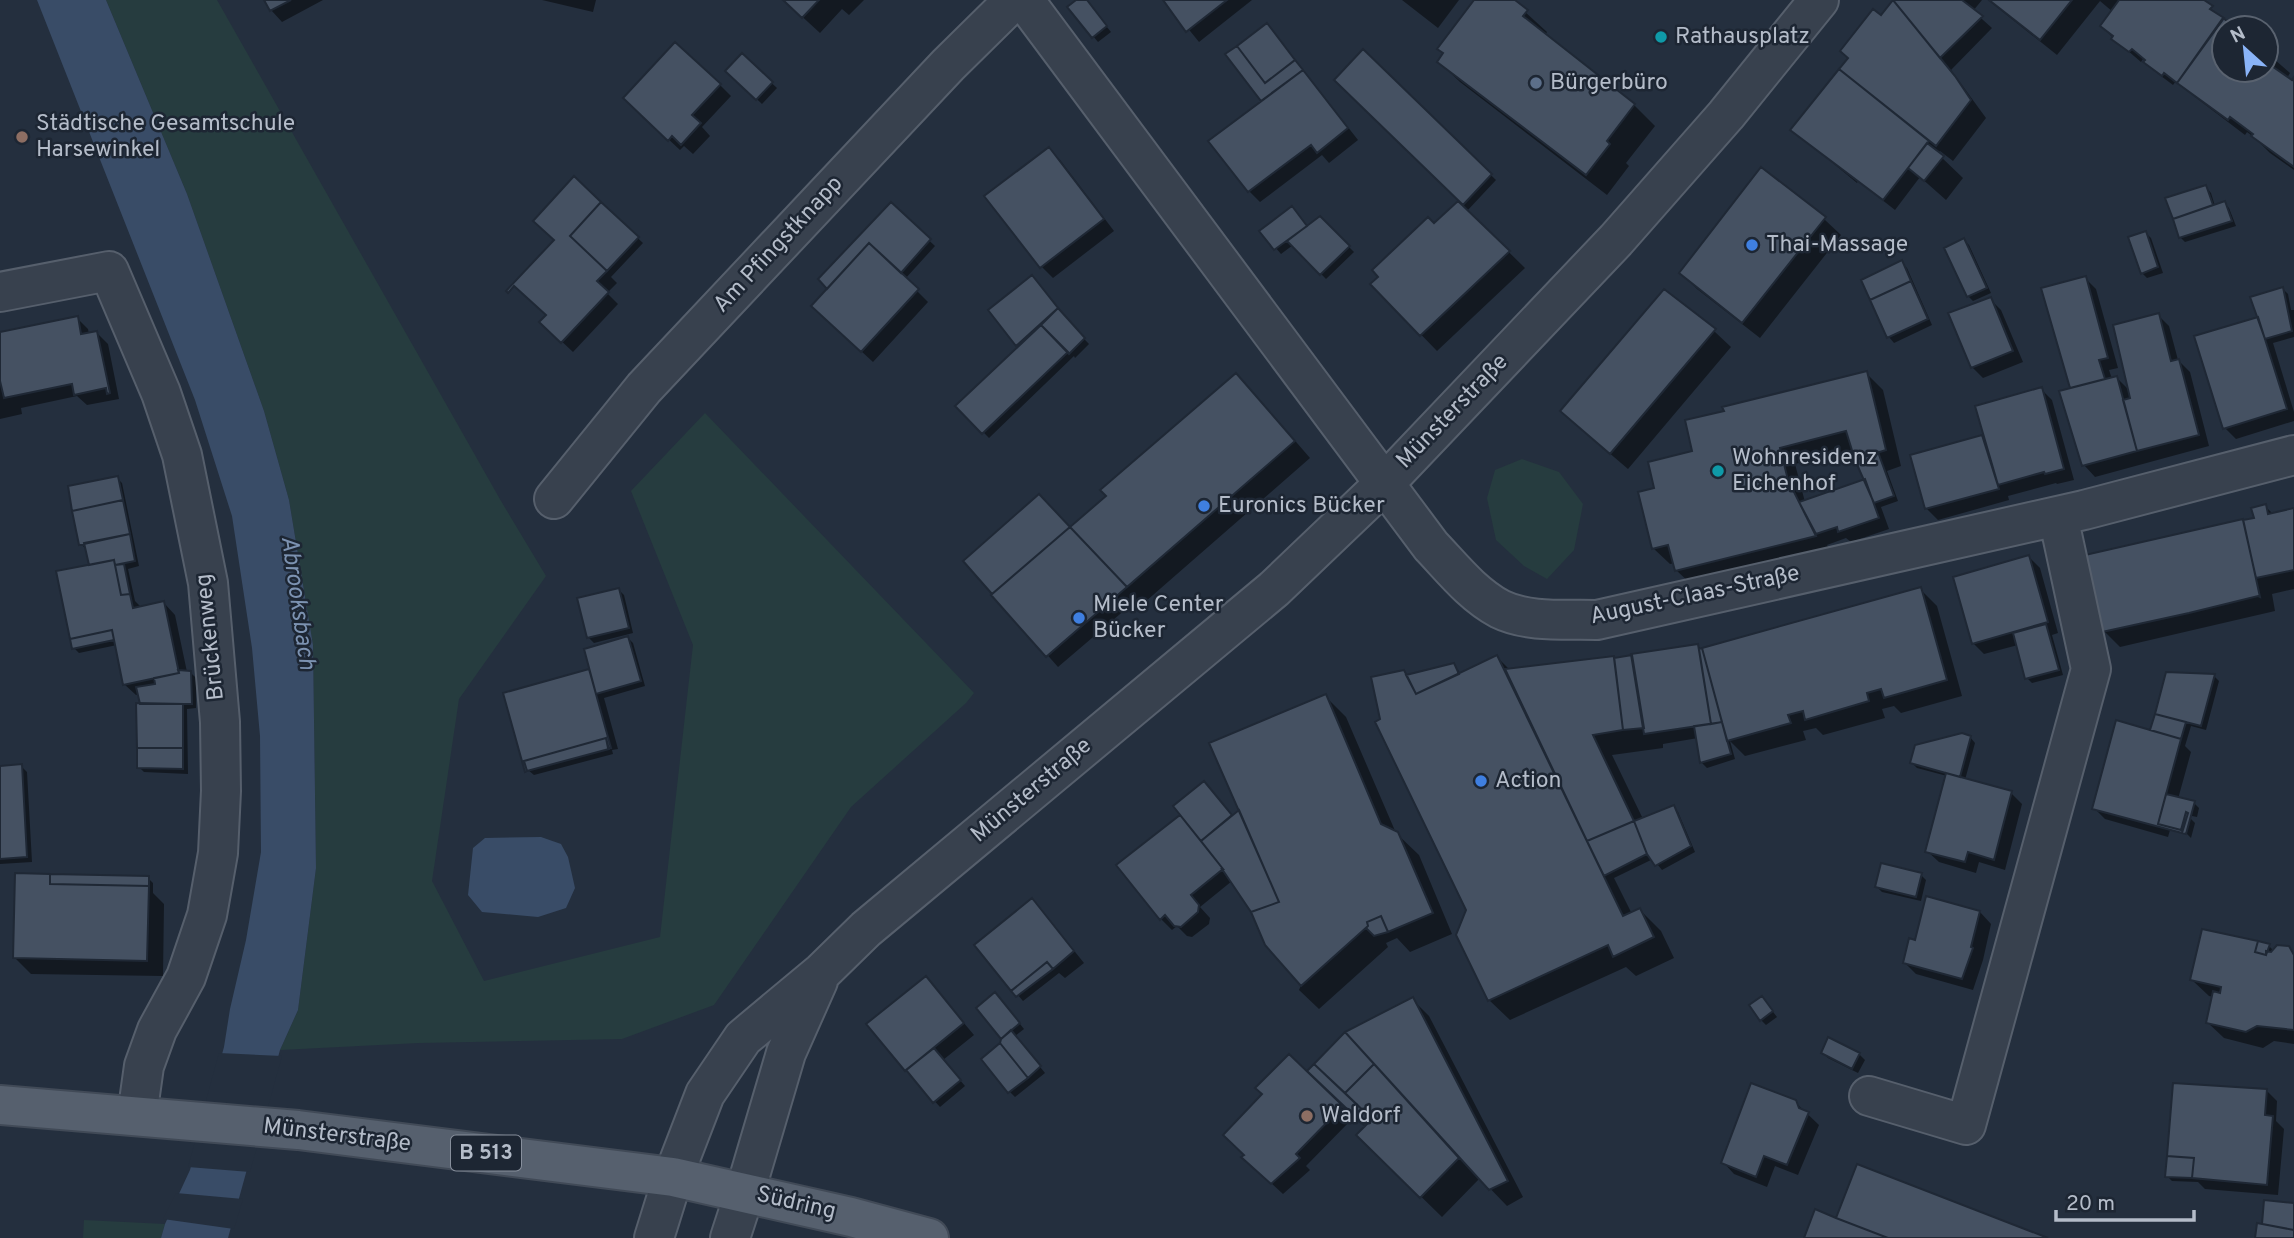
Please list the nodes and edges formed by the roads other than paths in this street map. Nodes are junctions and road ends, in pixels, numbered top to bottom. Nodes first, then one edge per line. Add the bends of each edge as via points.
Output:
1 (1014, 0) edge
2 (1024, 0) edge
3 (1819, 0) edge
4 (0, 292) edge
5 (2294, 455) edge
6 (1384, 484) junction
7 (554, 499) dead end
8 (2057, 516) junction
9 (822, 972) junction
10 (1868, 1096) dead end
11 (0, 1105) edge
12 (153, 1117) junction
13 (673, 1177) junction
14 (745, 1192) junction
15 (654, 1238) edge
16 (730, 1238) edge
17 (929, 1238) edge

1 - 7 street, Am Pfingstknapp via 644,388
2 - 6 street
3 - 6 street, Münsterstraße via 1616,240
4 - 12 street, Brückenweg via 109,271 182,455 208,583 220,722 218,853 207,915 186,977 157,1030 144,1066
5 - 8 street, August-Claas-Straße
6 - 8 street, August-Claas-Straße via 1470,588 1501,609 1544,618 1597,620
6 - 9 street, Münsterstraße via 1274,589 866,929
8 - 10 street via 2091,669 1966,1125
9 - 13 street, Münsterstraße via 743,1038 705,1094
9 - 14 street, Münsterstraße via 786,1054
11 - 12 main road, Münsterstraße / B 513
12 - 13 main road, Münsterstraße / B 513 via 298,1130
13 - 14 main road, Münsterstraße / B 513
13 - 15 street
14 - 16 street
14 - 17 main road, Südring / B 513

